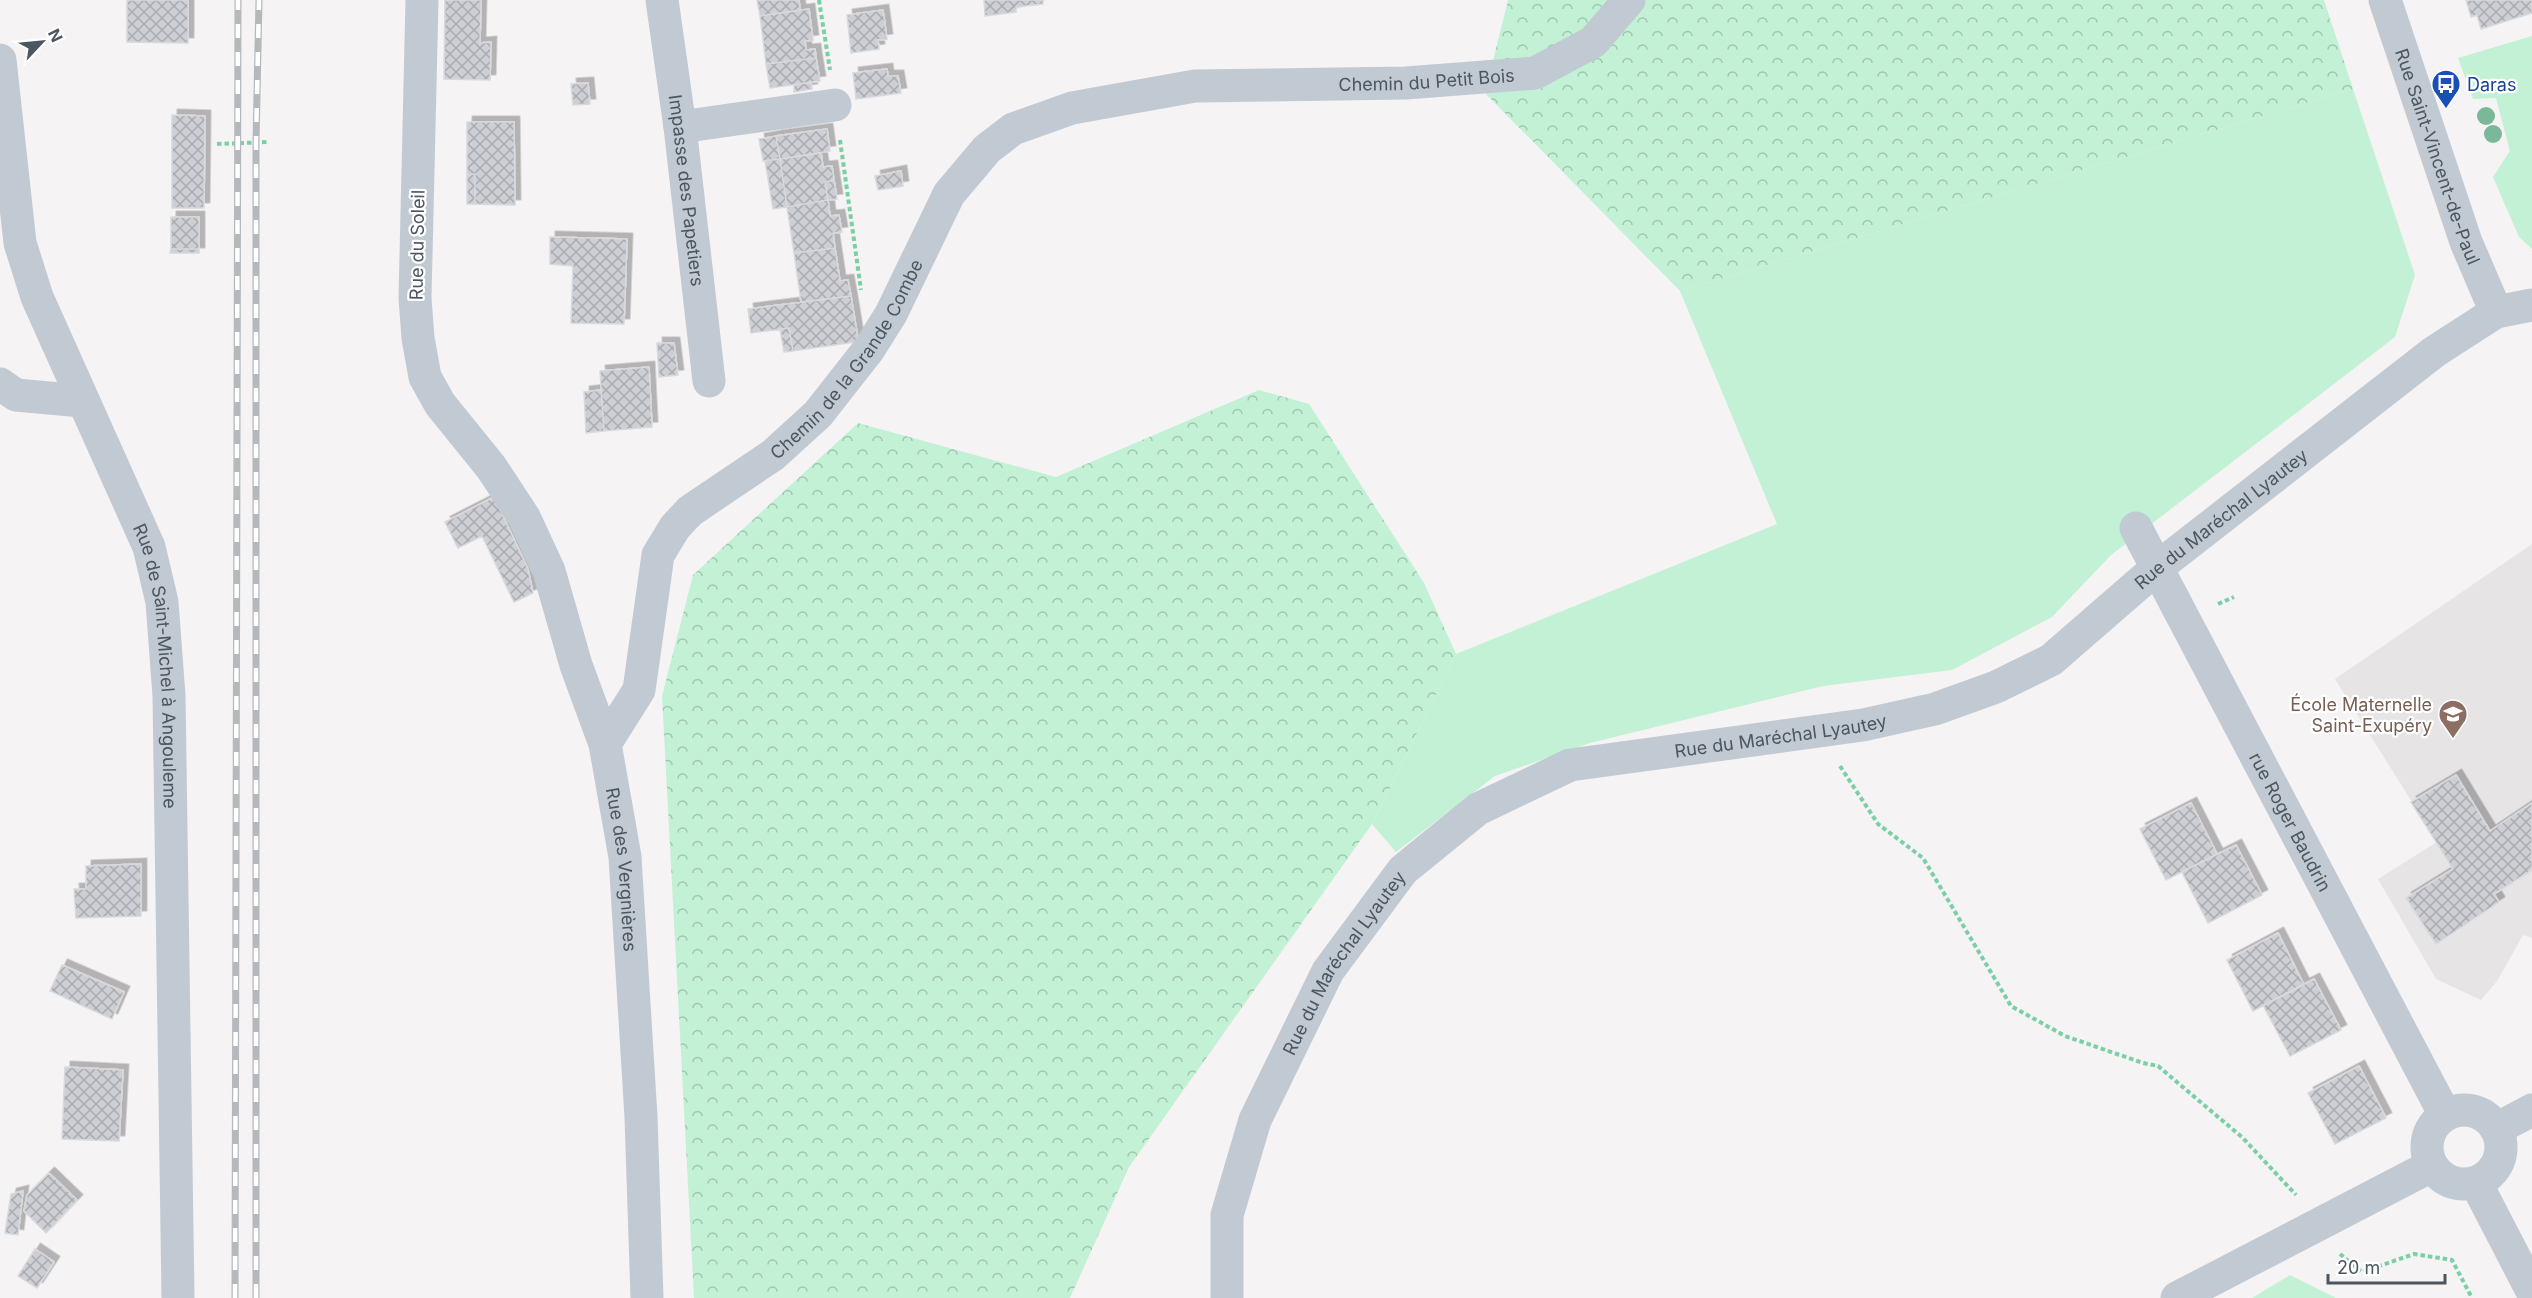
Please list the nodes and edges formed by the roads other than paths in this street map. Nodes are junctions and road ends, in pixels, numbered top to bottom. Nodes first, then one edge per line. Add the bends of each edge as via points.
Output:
1 (422, 0) edge
2 (662, 0) edge
3 (1629, 0) edge
4 (2385, 0) edge
5 (0, 60) edge
6 (1195, 86) joint
7 (835, 105) road end
8 (680, 127) junction
9 (2532, 305) edge
10 (2496, 312) junction
11 (710, 381) dead end
12 (0, 384) edge
13 (82, 401) junction
14 (491, 467) joint
15 (2136, 528) dead end
16 (2158, 567) junction
17 (605, 744) junction
18 (2532, 1110) edge
19 (2445, 1114) junction
20 (2496, 1129) junction
21 (2431, 1166) junction
22 (2476, 1183) junction
23 (2532, 1291) edge
24 (178, 1298) edge
25 (647, 1298) edge
26 (1227, 1298) edge
27 (2177, 1298) edge

1 - 14 street, Rue du Soleil via 415,298 418,338 425,377 440,404
2 - 8 street, Impasse des Papetiers
3 - 6 street, Chemin du Petit Bois via 1593,42 1534,74 1406,82
4 - 10 street, Rue Saint-Vincent-de-Paul via 2466,242
5 - 13 street, Rue de Saint-Michel à Angouleme via 20,243 37,297
6 - 17 street, Chemin de la Grande Combe via 1072,108 1012,129 987,149 949,194 891,315 818,414 773,455 690,511 675,527 658,555 639,690
7 - 8 street
8 - 11 street, Impasse des Papetiers
9 - 10 street, Rue du Maréchal Lyautey
10 - 16 street, Rue du Maréchal Lyautey via 2434,352
12 - 13 street via 16,395
13 - 24 street, Rue de Saint-Michel à Angouleme via 141,527 162,602 169,696
14 - 17 street, Rue des Vergnières via 524,517 549,571 576,665
15 - 16 street, rue Roger Baudrin
16 - 19 street, rue Roger Baudrin
16 - 26 street, Rue du Maréchal Lyautey via 2051,660 1996,687 1935,709 1818,733 1570,765 1478,809 1403,870 1328,972 1255,1120 1227,1215
17 - 25 street, Rue des Vergnières via 625,857 641,1117
18 - 20 street
19 - 20 street via 2456,1110 2479,1113
19 - 21 street via 2436,1122 2427,1143
20 - 22 street via 2501,1141 2500,1154 2492,1171
21 - 22 street via 2451,1182
21 - 27 street
22 - 23 street

